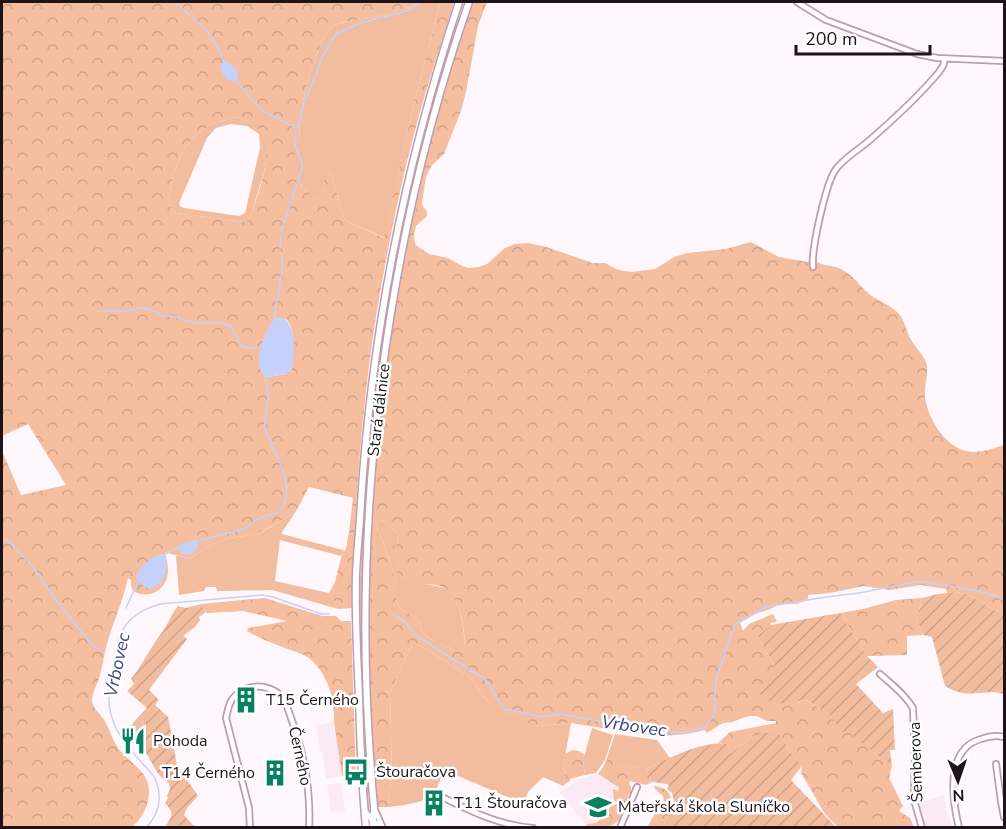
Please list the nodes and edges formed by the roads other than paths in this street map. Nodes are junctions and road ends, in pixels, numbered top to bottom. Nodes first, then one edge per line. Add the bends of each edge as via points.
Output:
1 (459, 2) edge
2 (468, 2) edge
3 (797, 2) edge
4 (448, 36) junction
5 (456, 38) junction
6 (945, 58) junction
7 (1005, 61) edge
8 (813, 267) dead end
9 (880, 674) dead end
10 (1005, 737) edge
11 (996, 764) dead end
12 (637, 786) dead end
13 (444, 798) dead end
14 (374, 808) junction
15 (364, 809) junction
16 (1005, 817) edge
17 (372, 824) edge
18 (250, 828) edge
19 (309, 828) edge
20 (366, 828) edge
21 (382, 828) edge
22 (533, 828) edge
23 (620, 828) edge
24 (922, 828) edge
25 (959, 828) edge

1 - 4 main road, Stará dálnice
2 - 5 main road, Stará dálnice
3 - 6 street via 826,21 852,31 917,54
4 - 5 main road
4 - 15 main road, Stará dálnice via 425,111 391,260 364,460 356,573
5 - 14 main road, Stará dálnice via 415,189 400,262 373,460 365,627
6 - 7 street
6 - 8 street via 939,72 909,104 834,172
9 - 24 street, Šemberova via 913,708 914,800
10 - 25 street via 975,740 958,758 953,787
11 - 16 street
12 - 23 street
13 - 22 street via 495,821
14 - 17 main road, Stará dálnice
14 - 21 street
15 - 17 street
15 - 20 main road, Stará dálnice
17 - 21 street
18 - 19 street, Černého via 249,808 226,718 236,694 265,686 284,698 296,732 306,775

